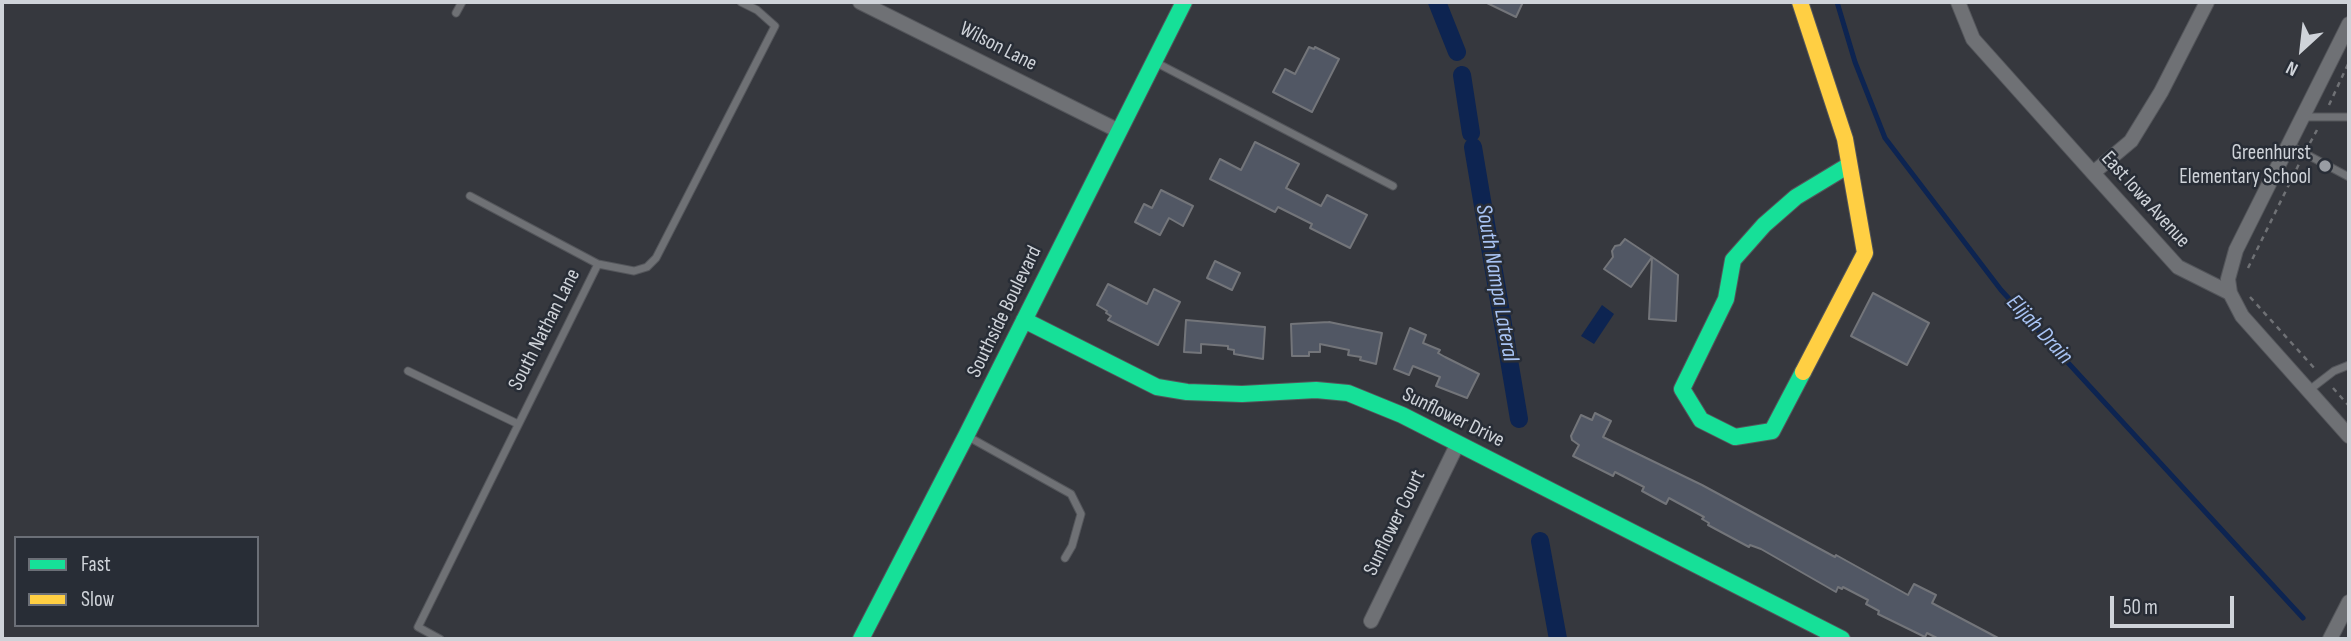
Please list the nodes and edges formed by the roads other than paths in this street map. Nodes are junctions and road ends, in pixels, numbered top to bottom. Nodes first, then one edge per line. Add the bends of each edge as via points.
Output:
1 (462, 2) edge
2 (741, 2) edge
3 (860, 2) edge
4 (1184, 2) edge
5 (1800, 2) edge
6 (1958, 2) edge
7 (2207, 2) edge
8 (456, 13) dead end
9 (2349, 24) edge
10 (1153, 61) junction
11 (2303, 117) junction
12 (2349, 117) edge
13 (1117, 131) junction
14 (2288, 145) junction
15 (1849, 165) junction
16 (2093, 173) junction
17 (2349, 177) edge
18 (1393, 186) dead end
19 (470, 196) dead end
20 (598, 264) junction
21 (2230, 293) junction
22 (1024, 320) junction
23 (2349, 365) edge
24 (408, 371) dead end
25 (2308, 391) junction
26 (517, 424) junction
27 (966, 436) junction
28 (2349, 436) edge
29 (1458, 443) junction
30 (1065, 558) dead end
31 (2349, 602) edge
32 (1371, 621) dead end
33 (440, 639) edge
34 (861, 639) edge
35 (1842, 639) edge
36 (2330, 639) edge

1 - 8 lane
2 - 20 lane, South Nathan Lane via 775,26 656,258 634,271
3 - 13 street, Wilson Lane
4 - 10 street, Southside Boulevard
5 - 15 street via 1845,139
6 - 16 street, East Iowa Avenue via 1973,40
7 - 16 street via 2132,141
9 - 11 street
10 - 13 street, Southside Boulevard
10 - 18 lane
11 - 12 lane
11 - 14 street
13 - 22 street, Southside Boulevard
14 - 17 lane
14 - 21 street via 2236,250 2228,279
15 - 15 street via 1865,253 1772,431 1735,437 1701,420 1682,389 1726,299 1733,260 1796,197
16 - 21 street, East Iowa Avenue via 2178,267
19 - 20 lane
20 - 26 lane, South Nathan Lane
21 - 25 street via 2242,316
22 - 27 street, Southside Boulevard
22 - 29 street, Sunflower Drive via 1157,387 1228,394 1348,393
23 - 25 lane via 2323,377
24 - 26 lane
25 - 28 street
26 - 33 lane, South Nathan Lane via 418,627
27 - 30 lane via 1071,494 1081,514
27 - 34 street, Southside Boulevard
29 - 32 street, Sunflower Court
29 - 35 street, Sunflower Drive
31 - 36 street

